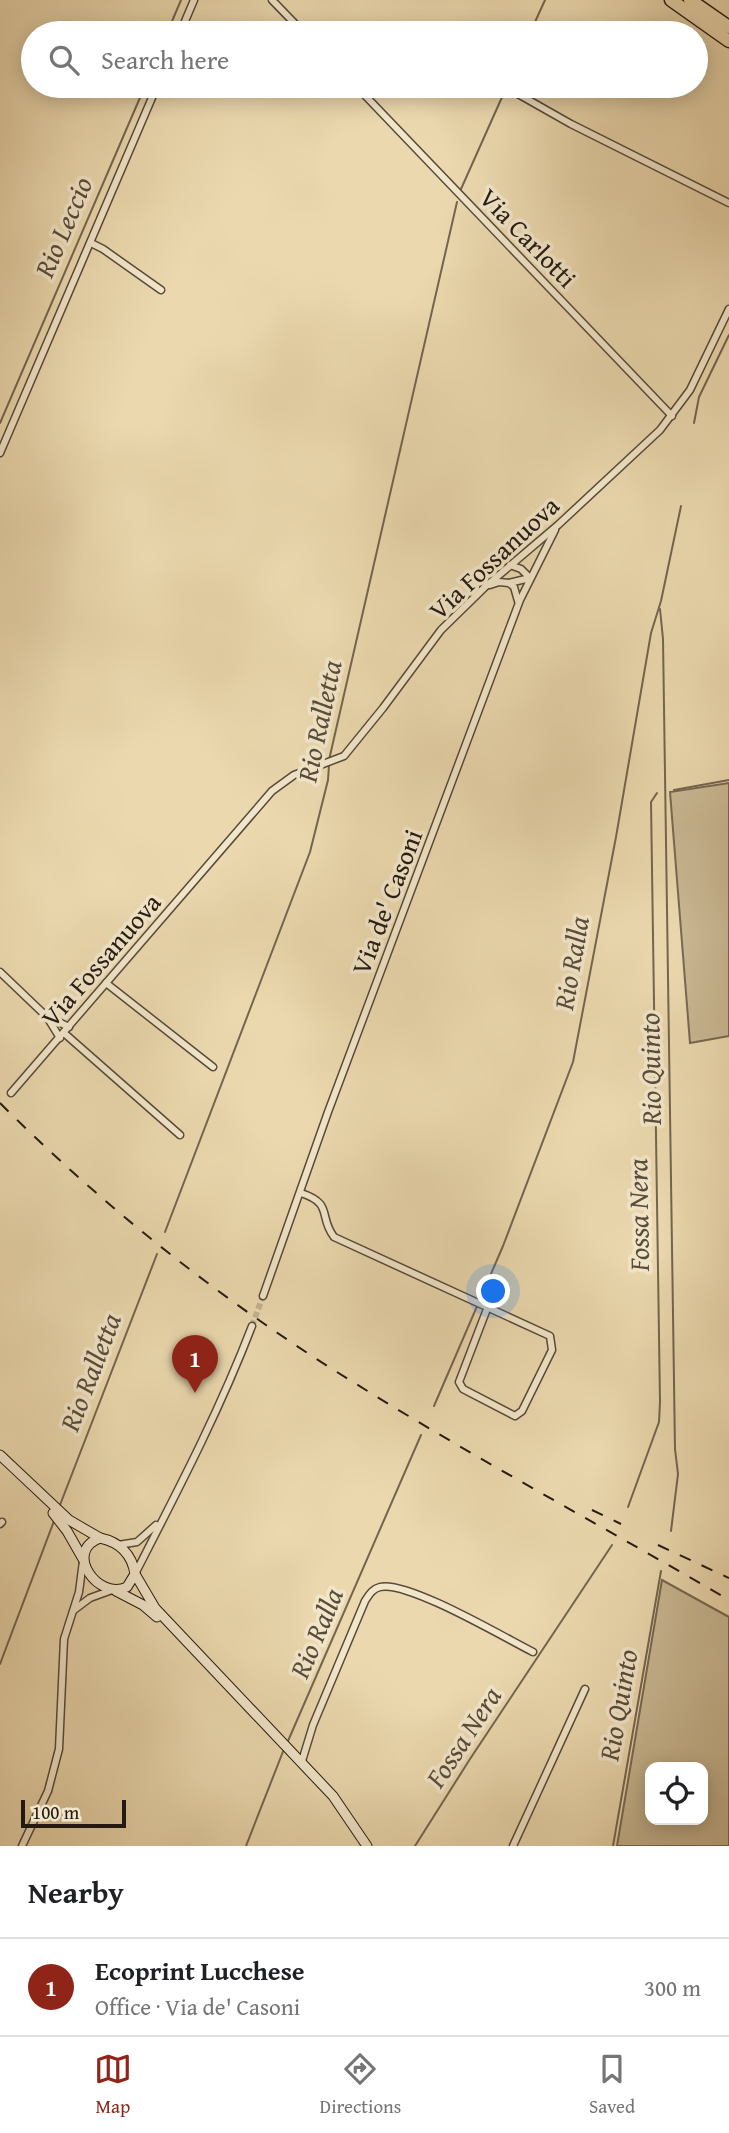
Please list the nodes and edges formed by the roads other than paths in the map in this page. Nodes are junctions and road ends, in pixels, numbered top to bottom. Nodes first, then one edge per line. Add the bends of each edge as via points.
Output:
1 (194, 0) edge
2 (272, 0) edge
3 (671, 0) edge
4 (690, 0) edge
5 (185, 21) edge
6 (292, 21) edge
7 (701, 21) edge
8 (708, 26) edge
9 (729, 27) edge
10 (729, 41) edge
11 (152, 98) edge
12 (368, 98) edge
13 (525, 98) edge
14 (729, 203) edge
15 (91, 243) junction
16 (161, 290) dead end
17 (729, 309) edge
18 (673, 416) junction
19 (0, 453) edge
20 (558, 525) junction
21 (510, 565) junction
22 (530, 578) junction
23 (509, 583) junction
24 (485, 587) junction
25 (518, 604) junction
26 (2, 975) edge
27 (106, 983) junction
28 (46, 1016) junction
29 (65, 1032) junction
30 (213, 1067) dead end
31 (11, 1093) dead end
32 (180, 1135) dead end
33 (301, 1193) junction
34 (263, 1296) tunnel mouth
35 (486, 1308) junction
36 (252, 1326) tunnel mouth
37 (0, 1455) edge
38 (27, 1482) junction
39 (163, 1519) junction
40 (100, 1538) junction
41 (118, 1545) junction
42 (83, 1559) junction
43 (135, 1574) junction
44 (114, 1590) junction
45 (72, 1611) junction
46 (187, 1643) junction
47 (533, 1652) dead end
48 (585, 1689) dead end
49 (302, 1761) junction
50 (22, 1846) edge
51 (367, 1846) edge
52 (513, 1846) edge

1 - 5 street
2 - 6 street
3 - 7 highway
4 - 9 highway
8 - 10 highway
11 - 15 street
12 - 18 street, Via Carlotti
13 - 14 street
15 - 16 street
15 - 19 street
17 - 18 street, Via Fossanuova via 695,382
18 - 20 street, Via Fossanuova
20 - 21 street, Via Fossanuova
20 - 22 street, Via de' Casoni
21 - 22 street
21 - 24 street, Via Fossanuova
22 - 23 street
22 - 25 street, Via de' Casoni
23 - 24 street
23 - 25 street
24 - 27 street, Via Fossanuova via 441,631 344,756 294,775 272,791
25 - 33 street, Via de' Casoni
26 - 28 street
27 - 29 street, Via Fossanuova
27 - 30 street
28 - 29 street
28 - 29 street
29 - 31 street, Via Fossanuova
29 - 32 street
33 - 34 street, Via de' Casoni
33 - 35 street via 319,1202 334,1237
35 - 35 street via 542,1331 552,1342 522,1411 515,1416 463,1389 459,1382
36 - 39 street via 222,1401
37 - 38 main road
38 - 40 main road via 72,1523
38 - 42 main road via 68,1531
39 - 41 street via 137,1542
39 - 43 street
40 - 41 main road
40 - 42 main road via 89,1544
41 - 43 main road via 130,1558
42 - 44 main road via 91,1577
42 - 45 street
43 - 44 main road via 127,1587
43 - 46 main road via 155,1608
44 - 45 street via 90,1598
44 - 46 main road via 149,1609
45 - 50 street via 63,1644 59,1749 48,1791
46 - 49 main road
47 - 49 street via 427,1598 381,1586 365,1601
48 - 52 street
49 - 51 main road

